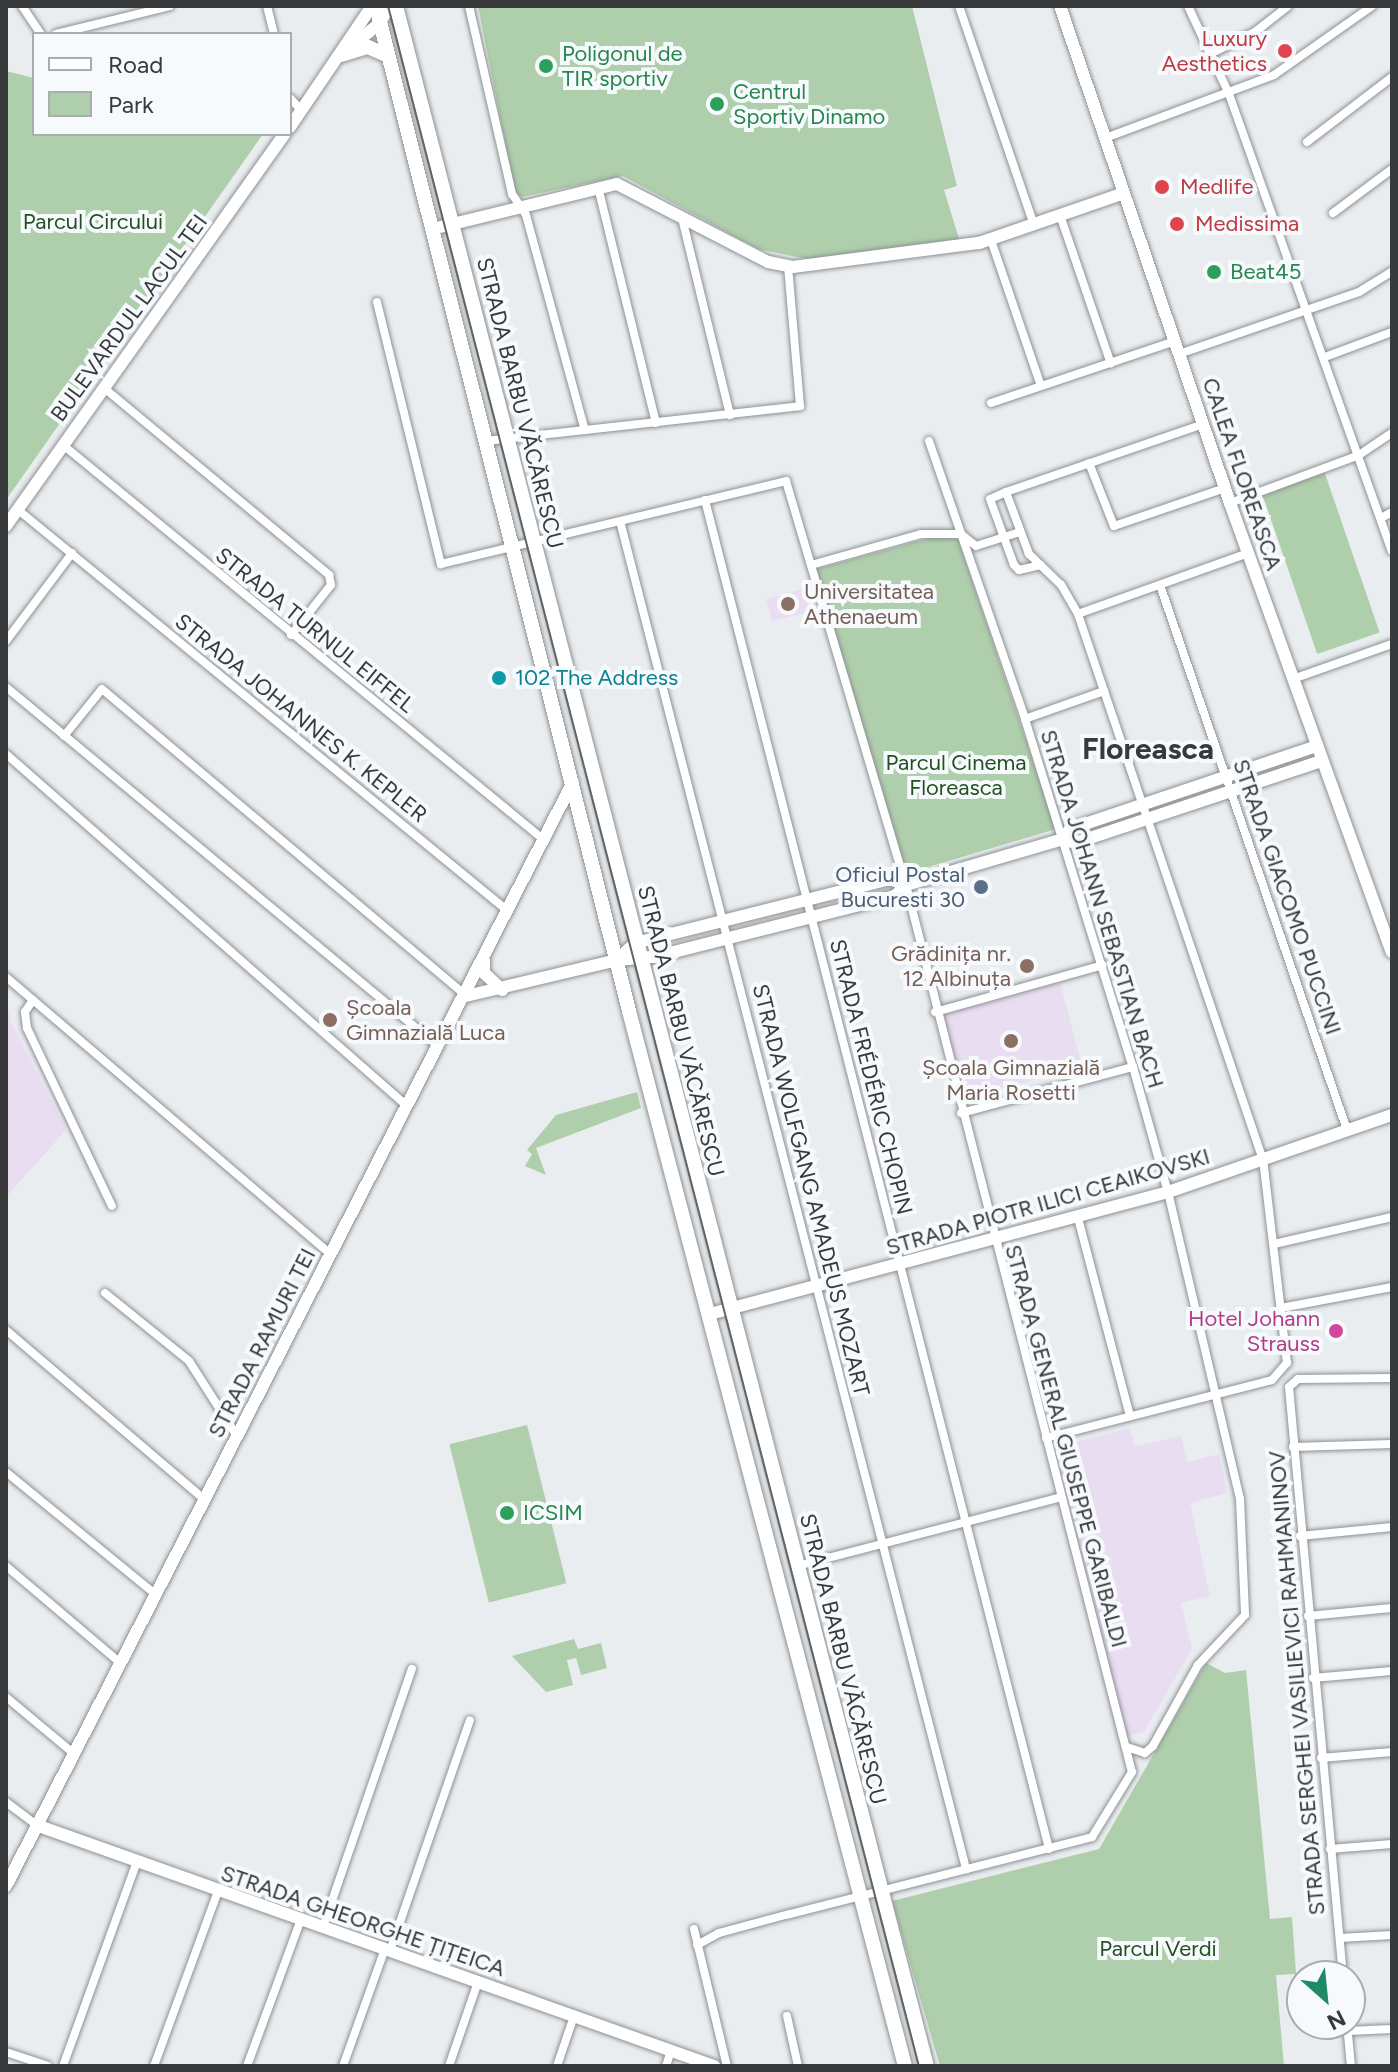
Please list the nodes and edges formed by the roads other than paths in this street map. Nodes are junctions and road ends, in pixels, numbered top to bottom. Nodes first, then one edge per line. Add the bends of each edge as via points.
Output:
1 (22, 6) edge
2 (170, 6) edge
3 (267, 6) edge
4 (374, 6) edge
5 (389, 6) edge
6 (396, 6) edge
7 (469, 6) edge
8 (959, 6) edge
9 (1060, 6) edge
10 (1188, 6) edge
11 (1288, 6) edge
12 (1372, 6) edge
13 (380, 23) junction
14 (40, 32) edge
15 (64, 32) edge
16 (274, 32) edge
17 (1212, 53) junction
18 (341, 55) junction
19 (388, 56) junction
20 (1392, 77) edge
21 (1229, 94) junction
22 (292, 100) edge
23 (302, 111) junction
24 (292, 124) edge
25 (284, 136) edge
26 (1105, 138) junction
27 (1307, 142) dead end
28 (1392, 169) edge
29 (598, 187) junction
30 (1124, 193) junction
31 (523, 206) junction
32 (681, 213) junction
33 (1333, 213) dead end
34 (1060, 215) junction
35 (451, 224) junction
36 (1034, 225) junction
37 (432, 229) junction
38 (991, 240) junction
39 (788, 267) junction
40 (1392, 271) edge
41 (377, 302) dead end
42 (1308, 310) junction
43 (1392, 332) edge
44 (1177, 348) junction
45 (1325, 357) junction
46 (1111, 364) junction
47 (1041, 386) junction
48 (104, 388) junction
49 (991, 403) dead end
50 (730, 415) junction
51 (656, 423) junction
52 (1203, 424) junction
53 (585, 430) junction
54 (1392, 433) edge
55 (505, 439) junction
56 (485, 441) junction
57 (929, 441) dead end
58 (63, 445) junction
59 (1359, 455) junction
60 (1089, 463) junction
61 (1225, 488) junction
62 (1006, 492) junction
63 (705, 500) junction
64 (1230, 503) junction
65 (17, 509) junction
66 (1392, 512) edge
67 (1381, 518) junction
68 (620, 521) junction
69 (6, 526) edge
70 (1020, 532) junction
71 (961, 534) junction
72 (1003, 538) junction
73 (532, 542) junction
74 (513, 546) junction
75 (1392, 551) edge
76 (72, 553) junction
77 (1248, 553) junction
78 (811, 565) junction
79 (1040, 565) junction
80 (1160, 585) junction
81 (1078, 614) junction
82 (291, 635) junction
83 (6, 641) edge
84 (1392, 644) edge
85 (1293, 679) junction
86 (6, 687) edge
87 (1104, 691) junction
88 (1025, 719) junction
89 (64, 736) junction
90 (1317, 746) junction
91 (6, 754) edge
92 (1322, 761) junction
93 (1227, 776) junction
94 (573, 782) junction
95 (1232, 791) junction
96 (1144, 804) junction
97 (580, 811) junction
98 (1149, 818) junction
99 (555, 820) junction
100 (1063, 839) junction
101 (544, 840) junction
102 (906, 885) junction
103 (807, 901) junction
104 (508, 911) junction
105 (812, 917) junction
106 (724, 922) junction
107 (729, 939) junction
108 (635, 943) junction
109 (1392, 952) edge
110 (484, 957) junction
111 (617, 960) junction
112 (640, 960) junction
113 (1103, 965) junction
114 (6, 977) edge
115 (502, 990) junction
116 (466, 996) junction
117 (33, 1000) junction
118 (935, 1012) junction
119 (438, 1046) junction
120 (1133, 1067) junction
121 (407, 1106) junction
122 (961, 1113) junction
123 (1392, 1115) edge
124 (1347, 1130) junction
125 (1263, 1160) junction
126 (1168, 1192) junction
127 (112, 1206) dead end
128 (1392, 1217) edge
129 (1078, 1218) junction
130 (994, 1241) junction
131 (1274, 1244) junction
132 (330, 1254) junction
133 (900, 1265) junction
134 (816, 1287) junction
135 (1392, 1287) edge
136 (105, 1293) dead end
137 (1281, 1308) junction
138 (730, 1309) junction
139 (710, 1314) junction
140 (6, 1330) edge
141 (1392, 1378) edge
142 (1215, 1394) junction
143 (1130, 1416) junction
144 (237, 1436) junction
145 (1046, 1438) junction
146 (1392, 1444) edge
147 (1293, 1447) junction
148 (6, 1472) edge
149 (1061, 1497) junction
150 (204, 1499) junction
151 (966, 1522) junction
152 (1392, 1527) edge
153 (1300, 1536) junction
154 (883, 1543) junction
155 (6, 1566) edge
156 (797, 1566) junction
157 (155, 1594) junction
158 (1392, 1608) edge
159 (1308, 1616) junction
160 (119, 1662) junction
161 (412, 1669) dead end
162 (1392, 1671) edge
163 (1313, 1678) junction
164 (6, 1697) edge
165 (470, 1720) dead end
166 (1126, 1747) junction
167 (1392, 1752) edge
168 (73, 1753) junction
169 (1321, 1758) junction
170 (6, 1802) edge
171 (36, 1825) junction
172 (1392, 1844) edge
173 (1049, 1849) junction
174 (1330, 1849) junction
175 (137, 1862) junction
176 (966, 1869) junction
177 (6, 1886) edge
178 (218, 1891) junction
179 (879, 1891) junction
180 (859, 1896) junction
181 (301, 1919) junction
182 (323, 1927) junction
183 (694, 1929) dead end
184 (1392, 1935) edge
185 (1340, 1938) junction
186 (697, 1945) junction
187 (388, 1950) junction
188 (1342, 1960) edge
189 (478, 1982) junction
190 (574, 2016) junction
191 (787, 2016) dead end
192 (1366, 2028) edge
193 (1392, 2029) edge
194 (1349, 2040) edge
195 (671, 2051) junction
196 (6, 2052) edge
197 (48, 2066) edge
198 (63, 2066) edge
199 (154, 2066) edge
200 (247, 2066) edge
201 (343, 2066) edge
202 (449, 2066) edge
203 (557, 2066) edge
204 (666, 2066) edge
205 (714, 2066) edge
206 (727, 2066) edge
207 (798, 2066) edge
208 (905, 2066) edge
209 (927, 2066) edge
210 (1351, 2066) edge

1 - 14 street
2 - 15 street
3 - 16 street
4 - 13 main road, STRADA BARBU VĂCĂRESCU
4 - 18 street
5 - 13 street
6 - 35 main road, STRADA BARBU VĂCĂRESCU
7 - 31 street via 512,194
8 - 36 street
9 - 26 street, CALEA FLOREASCA
10 - 17 street
11 - 17 street via 1255,32
12 - 21 street via 1305,56
13 - 18 street
13 - 19 main road, STRADA BARBU VĂCĂRESCU
17 - 21 street
18 - 19 main road via 368,47
18 - 23 street
19 - 37 main road, STRADA BARBU VĂCĂRESCU
20 - 27 street
21 - 26 street
21 - 42 street
22 - 23 street
23 - 24 street
25 - 48 street, BULEVARDUL LACUL TEI
26 - 30 street, CALEA FLOREASCA
28 - 33 street
29 - 31 street
29 - 32 street via 625,185
29 - 51 street
30 - 34 street
30 - 44 street, CALEA FLOREASCA
31 - 35 street
31 - 53 street
32 - 39 street via 768,262
32 - 50 street
34 - 36 street
34 - 46 street
35 - 37 street
35 - 55 main road, STRADA BARBU VĂCĂRESCU
36 - 38 street
37 - 56 main road, STRADA BARBU VĂCĂRESCU
38 - 39 street
38 - 47 street
39 - 50 street via 800,406
40 - 42 street via 1359,292
41 - 74 street via 441,564
42 - 44 street
42 - 45 street
43 - 45 street
44 - 46 street
44 - 52 street, CALEA FLOREASCA
45 - 59 street
46 - 47 street
47 - 49 street
48 - 58 street, BULEVARDUL LACUL TEI
48 - 82 street via 329,575 328,590
50 - 51 street
51 - 53 street
52 - 60 street
52 - 61 street, CALEA FLOREASCA
53 - 55 street
54 - 59 street
55 - 56 street
55 - 73 main road, STRADA BARBU VĂCĂRESCU
56 - 74 main road, STRADA BARBU VĂCĂRESCU
57 - 71 street, STRADA JOHANN SEBASTIAN BACH
58 - 65 street, BULEVARDUL LACUL TEI
58 - 82 street, STRADA TURNUL EIFFEL
59 - 64 street
59 - 67 street
60 - 61 street via 1114,526
60 - 62 street
61 - 64 street, CALEA FLOREASCA
62 - 70 street
62 - 72 street via 990,499
63 - 68 street
63 - 78 street, STRADA GENERAL GIUSEPPE GARIBALDI via 786,481
63 - 103 street, STRADA FRÉDÉRIC CHOPIN
64 - 77 street, CALEA FLOREASCA
65 - 69 street, BULEVARDUL LACUL TEI
65 - 76 street, STRADA JOHANNES K. KEPLER
66 - 67 street
67 - 75 street
68 - 73 street
68 - 106 street, STRADA WOLFGANG AMADEUS MOZART
70 - 72 street
70 - 79 street
71 - 72 street via 976,546
71 - 78 street via 903,538
71 - 88 street, STRADA JOHANN SEBASTIAN BACH
72 - 79 street via 1019,570
73 - 74 street
73 - 108 main road, STRADA BARBU VĂCĂRESCU
74 - 94 main road, STRADA BARBU VĂCĂRESCU
76 - 83 street
76 - 104 street, STRADA JOHANNES K. KEPLER
77 - 80 street
77 - 85 street, CALEA FLOREASCA
78 - 102 street, STRADA GENERAL GIUSEPPE GARIBALDI
79 - 81 street via 1061,585
80 - 81 street
80 - 93 street, STRADA GIACOMO PUCCINI
81 - 87 street
82 - 101 street, STRADA TURNUL EIFFEL
84 - 85 street
85 - 90 street, CALEA FLOREASCA
86 - 89 street
87 - 88 street
87 - 96 street
88 - 100 street, STRADA JOHANN SEBASTIAN BACH
89 - 116 street via 102,689
89 - 119 street
90 - 92 street, CALEA FLOREASCA
90 - 93 street
91 - 121 street
92 - 95 street
92 - 109 street, CALEA FLOREASCA
93 - 95 street, STRADA GIACOMO PUCCINI
93 - 96 street
94 - 97 main road, STRADA BARBU VĂCĂRESCU
94 - 99 street, STRADA RAMURI TEI
95 - 98 street
95 - 124 street, STRADA GIACOMO PUCCINI
96 - 98 street
96 - 100 street via 1070,829
97 - 99 street via 570,809
97 - 111 main road, STRADA BARBU VĂCĂRESCU
98 - 100 street via 1075,843
98 - 125 street
99 - 101 street, STRADA RAMURI TEI
100 - 102 street
100 - 113 street, STRADA JOHANN SEBASTIAN BACH
101 - 104 street, STRADA RAMURI TEI
102 - 103 street via 890,879
102 - 105 street via 895,896
102 - 118 street, STRADA GENERAL GIUSEPPE GARIBALDI
103 - 105 street, STRADA FRÉDÉRIC CHOPIN
103 - 106 street
104 - 110 street, STRADA RAMURI TEI
105 - 107 street
105 - 133 street, STRADA FRÉDÉRIC CHOPIN
106 - 107 street, STRADA WOLFGANG AMADEUS MOZART
106 - 108 street
107 - 112 street
107 - 134 street, STRADA WOLFGANG AMADEUS MOZART
108 - 111 street
108 - 112 main road, STRADA BARBU VĂCĂRESCU
110 - 115 street via 484,973
110 - 116 street, STRADA RAMURI TEI
111 - 112 street
111 - 115 street
111 - 139 main road, STRADA BARBU VĂCĂRESCU
112 - 138 main road, STRADA BARBU VĂCĂRESCU
113 - 118 street
113 - 120 street, STRADA JOHANN SEBASTIAN BACH
114 - 117 street
115 - 116 street
116 - 119 street, STRADA RAMURI TEI
117 - 127 street via 25,1012 27,1028
117 - 132 street
118 - 122 street, STRADA GENERAL GIUSEPPE GARIBALDI
119 - 121 street, STRADA RAMURI TEI
120 - 122 street
120 - 126 street, STRADA JOHANN SEBASTIAN BACH
121 - 132 street, STRADA RAMURI TEI
122 - 130 street, STRADA GENERAL GIUSEPPE GARIBALDI
123 - 124 street, STRADA PIOTR ILICI CEAIKOVSKI
124 - 125 street, STRADA PIOTR ILICI CEAIKOVSKI
125 - 126 street, STRADA PIOTR ILICI CEAIKOVSKI
125 - 131 street
126 - 129 street, STRADA PIOTR ILICI CEAIKOVSKI
126 - 142 street, STRADA JOHANN SEBASTIAN BACH
128 - 131 street
129 - 130 street, STRADA PIOTR ILICI CEAIKOVSKI
129 - 143 street
130 - 133 street, STRADA PIOTR ILICI CEAIKOVSKI
130 - 145 street, STRADA GENERAL GIUSEPPE GARIBALDI
131 - 137 street
132 - 144 street, STRADA RAMURI TEI
133 - 134 street, STRADA PIOTR ILICI CEAIKOVSKI
133 - 151 street, STRADA FRÉDÉRIC CHOPIN
134 - 138 street, STRADA PIOTR ILICI CEAIKOVSKI
134 - 154 street, STRADA WOLFGANG AMADEUS MOZART
135 - 137 street
136 - 144 street via 189,1361
137 - 142 street via 1287,1363 1272,1380
138 - 139 street, STRADA PIOTR ILICI CEAIKOVSKI
138 - 156 main road, STRADA BARBU VĂCĂRESCU
139 - 180 main road, STRADA BARBU VĂCĂRESCU
140 - 150 street
141 - 147 street, STRADA SERGHEI VASILIEVICI RAHMANINOV via 1298,1379 1289,1387
142 - 143 street
142 - 166 street, STRADA JOHANN SEBASTIAN BACH via 1241,1506 1245,1615 1198,1665 1153,1746 1145,1753
143 - 145 street
144 - 150 street, STRADA RAMURI TEI
145 - 149 street, STRADA GENERAL GIUSEPPE GARIBALDI
146 - 147 street
147 - 153 street, STRADA SERGHEI VASILIEVICI RAHMANINOV
148 - 157 street
149 - 151 street
149 - 166 street, STRADA GENERAL GIUSEPPE GARIBALDI
150 - 157 street, STRADA RAMURI TEI
151 - 154 street
151 - 173 street, STRADA FRÉDÉRIC CHOPIN
152 - 153 street
153 - 159 street, STRADA SERGHEI VASILIEVICI RAHMANINOV
154 - 156 street
154 - 176 street, STRADA WOLFGANG AMADEUS MOZART
155 - 160 street
156 - 179 main road, STRADA BARBU VĂCĂRESCU
157 - 160 street, STRADA RAMURI TEI
158 - 159 street
159 - 163 street, STRADA SERGHEI VASILIEVICI RAHMANINOV
160 - 168 street, STRADA RAMURI TEI
161 - 182 street
162 - 163 street
163 - 169 street, STRADA SERGHEI VASILIEVICI RAHMANINOV
164 - 168 street
165 - 187 street
166 - 173 street, STRADA GENERAL GIUSEPPE GARIBALDI via 1132,1772 1096,1835
167 - 169 street
168 - 171 street, STRADA RAMURI TEI
169 - 174 street, STRADA SERGHEI VASILIEVICI RAHMANINOV
170 - 171 street, STRADA GHEORGHE ȚIȚEICA
171 - 175 street, STRADA GHEORGHE ȚIȚEICA
171 - 177 street, STRADA RAMURI TEI
172 - 174 street
173 - 176 street
174 - 185 street, STRADA SERGHEI VASILIEVICI RAHMANINOV
175 - 178 street, STRADA GHEORGHE ȚIȚEICA
175 - 198 street
176 - 179 street
178 - 181 street, STRADA GHEORGHE ȚIȚEICA
178 - 199 street
179 - 180 street
179 - 209 main road, STRADA BARBU VĂCĂRESCU
180 - 186 street via 719,1933
180 - 208 main road, STRADA BARBU VĂCĂRESCU
181 - 182 street, STRADA GHEORGHE ȚIȚEICA
181 - 200 street
182 - 187 street, STRADA GHEORGHE ȚIȚEICA
183 - 186 street
184 - 185 street
185 - 188 street, STRADA SERGHEI VASILIEVICI RAHMANINOV
186 - 206 street
187 - 189 street, STRADA GHEORGHE ȚIȚEICA
187 - 201 street
189 - 190 street, STRADA GHEORGHE ȚIȚEICA
189 - 202 street
190 - 195 street, STRADA GHEORGHE ȚIȚEICA
190 - 203 street
191 - 207 street
192 - 193 street
194 - 210 street
195 - 204 street
195 - 205 street, STRADA GHEORGHE ȚIȚEICA
196 - 197 street

